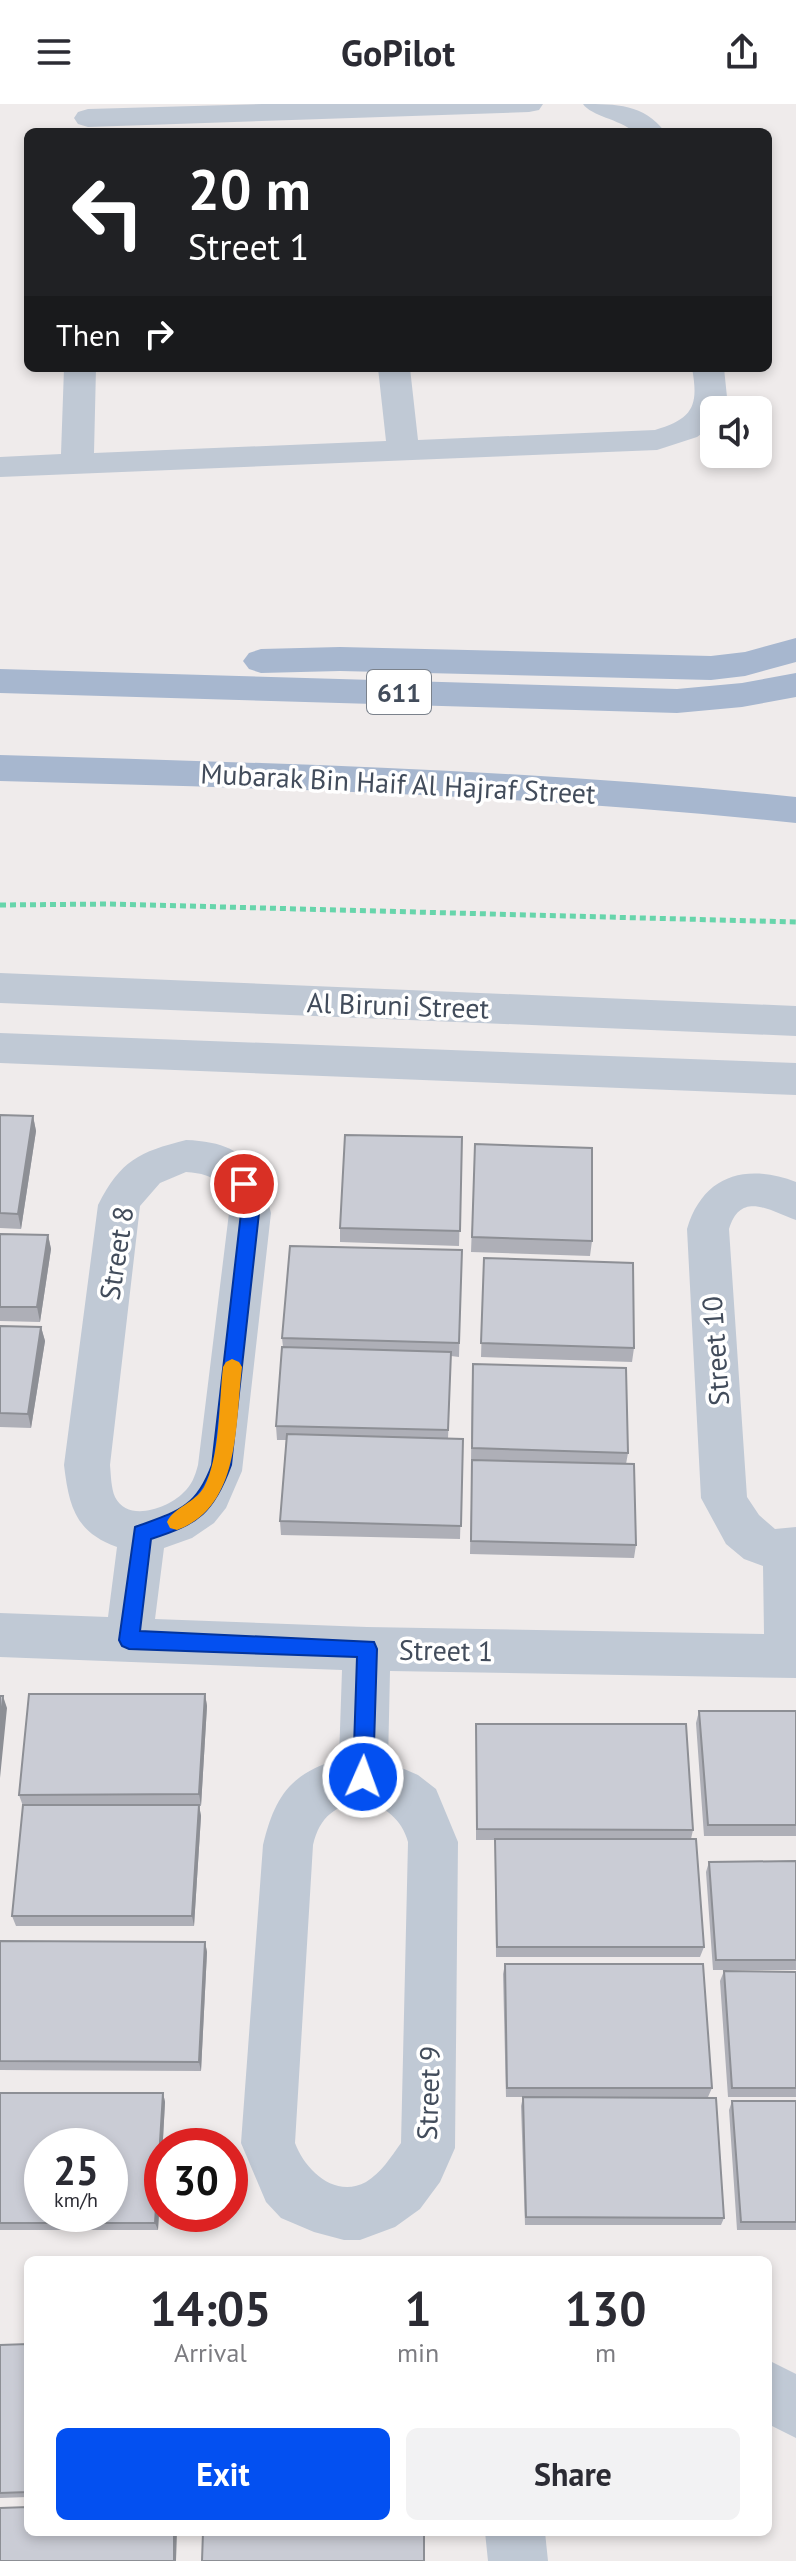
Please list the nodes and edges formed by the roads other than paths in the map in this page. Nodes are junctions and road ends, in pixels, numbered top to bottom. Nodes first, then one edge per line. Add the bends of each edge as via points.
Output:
1 (529, 104) edge
2 (597, 104) edge
3 (88, 118) edge
4 (369, 121) edge
5 (647, 128) edge
6 (80, 372) edge
7 (394, 372) edge
8 (709, 372) edge
9 (403, 451) junction
10 (77, 464) junction
11 (0, 467) edge
12 (796, 650) edge
13 (0, 681) edge
14 (91, 683) junction
15 (796, 685) edge
16 (0, 768) edge
17 (796, 810) edge
18 (0, 988) edge
19 (637, 1016) junction
20 (750, 1020) junction
21 (796, 1021) edge
22 (0, 1048) edge
23 (629, 1074) junction
24 (741, 1078) junction
25 (796, 1079) edge
26 (796, 1203) edge
27 (142, 1533) junction
28 (791, 1550) edge
29 (0, 1635) edge
30 (129, 1640) junction
31 (367, 1649) junction
32 (792, 1656) edge
33 (363, 1777) junction
34 (772, 2392) edge
35 (796, 2409) edge
36 (515, 2536) edge
37 (518, 2561) edge

1 - 4 street
2 - 5 street via 632,115
3 - 4 street
6 - 10 street
7 - 9 street
8 - 9 street via 713,398 709,410 690,429 657,440
9 - 10 street
10 - 11 street
12 - 14 main road via 711,668 291,659 191,666
13 - 14 main road, 611
14 - 15 main road, 611 via 677,701
16 - 17 main road, Mubarak Bin Haif Al Hajraf Street via 416,780
18 - 19 street, Al Biruni Street
19 - 20 street, Al Biruni Street
19 - 23 street via 655,1026 665,1043 661,1057
20 - 21 street, Al Biruni Street
20 - 24 street via 733,1025 722,1035 719,1048
22 - 23 street
23 - 24 street
24 - 25 street
26 - 28 street, Street 10 via 780,1192 741,1191 722,1201 708,1229 724,1498 746,1534 764,1546
27 - 27 street, Street 8 via 198,1509 212,1492 221,1465 250,1213 244,1184 232,1167 207,1156 148,1166 119,1205 87,1465 100,1513
27 - 30 street
28 - 32 street, Street 10
29 - 30 street, Street 1
30 - 31 street, Street 1
31 - 32 street, Street 1
31 - 33 street
33 - 33 street, Street 9 via 313,1794 292,1824 268,2143 294,2193 348,2216 397,2193 428,2148 433,1842 423,1811 409,1794
34 - 35 street
36 - 37 street

